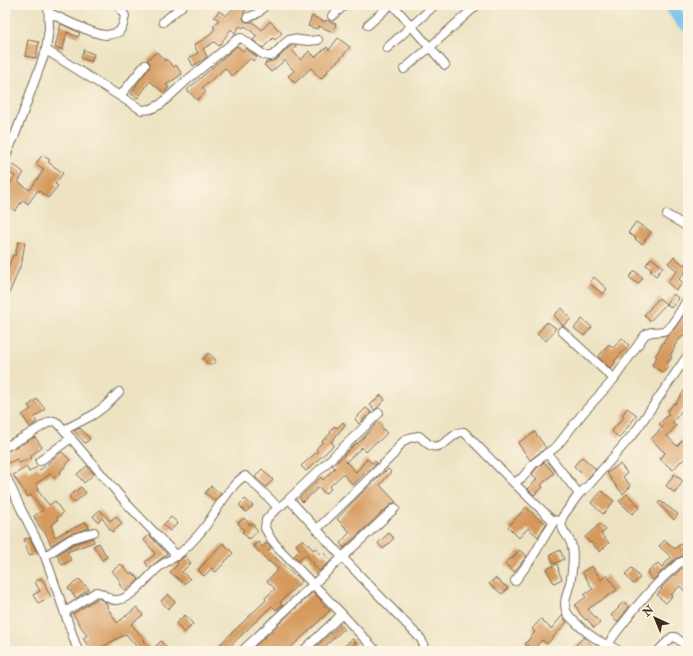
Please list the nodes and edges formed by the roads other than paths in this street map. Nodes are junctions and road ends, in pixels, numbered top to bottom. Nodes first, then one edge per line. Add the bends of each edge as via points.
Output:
1 (118, 5) edge
2 (265, 5) edge
3 (345, 5) edge
4 (392, 5) edge
5 (435, 5) edge
6 (477, 5) edge
7 (181, 6) edge
8 (49, 9) edge
9 (188, 14) dead end
10 (332, 16) dead end
11 (248, 17) dead end
12 (163, 22) dead end
13 (368, 25) dead end
14 (411, 27) junction
15 (318, 40) dead end
16 (387, 48) dead end
17 (430, 48) junction
18 (46, 50) junction
19 (145, 65) dead end
20 (445, 65) dead end
21 (404, 69) dead end
22 (120, 96) junction
23 (5, 158) edge
24 (667, 215) dead end
25 (688, 227) edge
26 (688, 298) edge
27 (562, 331) dead end
28 (687, 360) edge
29 (614, 379) junction
30 (119, 392) dead end
31 (378, 412) dead end
32 (64, 430) junction
33 (71, 438) junction
34 (5, 447) edge
35 (547, 453) junction
36 (40, 461) dead end
37 (5, 474) edge
38 (514, 483) junction
39 (579, 494) junction
40 (289, 499) junction
41 (278, 508) junction
42 (396, 508) dead end
43 (558, 521) junction
44 (317, 528) junction
45 (94, 532) dead end
46 (45, 556) junction
47 (176, 556) junction
48 (343, 558) junction
49 (688, 562) edge
50 (514, 581) dead end
51 (313, 584) junction
52 (65, 612) junction
53 (342, 614) junction
54 (687, 645) edge
55 (373, 648) edge
56 (605, 648) edge
57 (78, 651) edge
58 (242, 651) edge
59 (304, 651) edge
60 (364, 651) edge
61 (422, 651) edge
62 (619, 651) edge
63 (658, 651) edge

1 - 8 street via 125,16 123,25 119,32 104,35 90,31
2 - 11 street via 254,16
3 - 10 street
4 - 13 street
4 - 14 street
5 - 14 street
6 - 17 street
7 - 9 street
7 - 12 street
8 - 18 street
14 - 16 street
14 - 17 street
15 - 22 street via 288,40 268,57 241,38 161,104 151,109 142,110
17 - 20 street
17 - 21 street
18 - 22 street
18 - 23 street
19 - 22 street
24 - 25 street
26 - 29 street via 666,330 646,333
27 - 29 street
28 - 39 street via 635,432
29 - 35 street via 557,446
30 - 32 street via 93,415
31 - 40 street
32 - 33 street
32 - 34 street via 58,423 49,422
33 - 36 street
33 - 47 street via 126,503
35 - 38 street
35 - 39 street
37 - 46 street
38 - 43 street via 550,518
38 - 44 street via 464,432 458,432 434,447 419,436 410,437
39 - 43 street
40 - 41 street
40 - 44 street
41 - 47 street via 245,476 240,478 203,529
41 - 51 street via 266,520 265,528 271,539
42 - 48 street
43 - 50 street
43 - 56 street via 573,547 566,611 572,620 599,640
44 - 48 street
45 - 46 street via 72,540
46 - 52 street
47 - 52 street via 161,565 127,597 114,600 96,592
48 - 51 street
48 - 61 street via 421,639
49 - 56 street via 679,562 656,584
51 - 53 street
51 - 58 street
52 - 57 street
53 - 55 street
53 - 59 street
54 - 63 street via 672,637
55 - 60 street
56 - 62 street via 616,648

